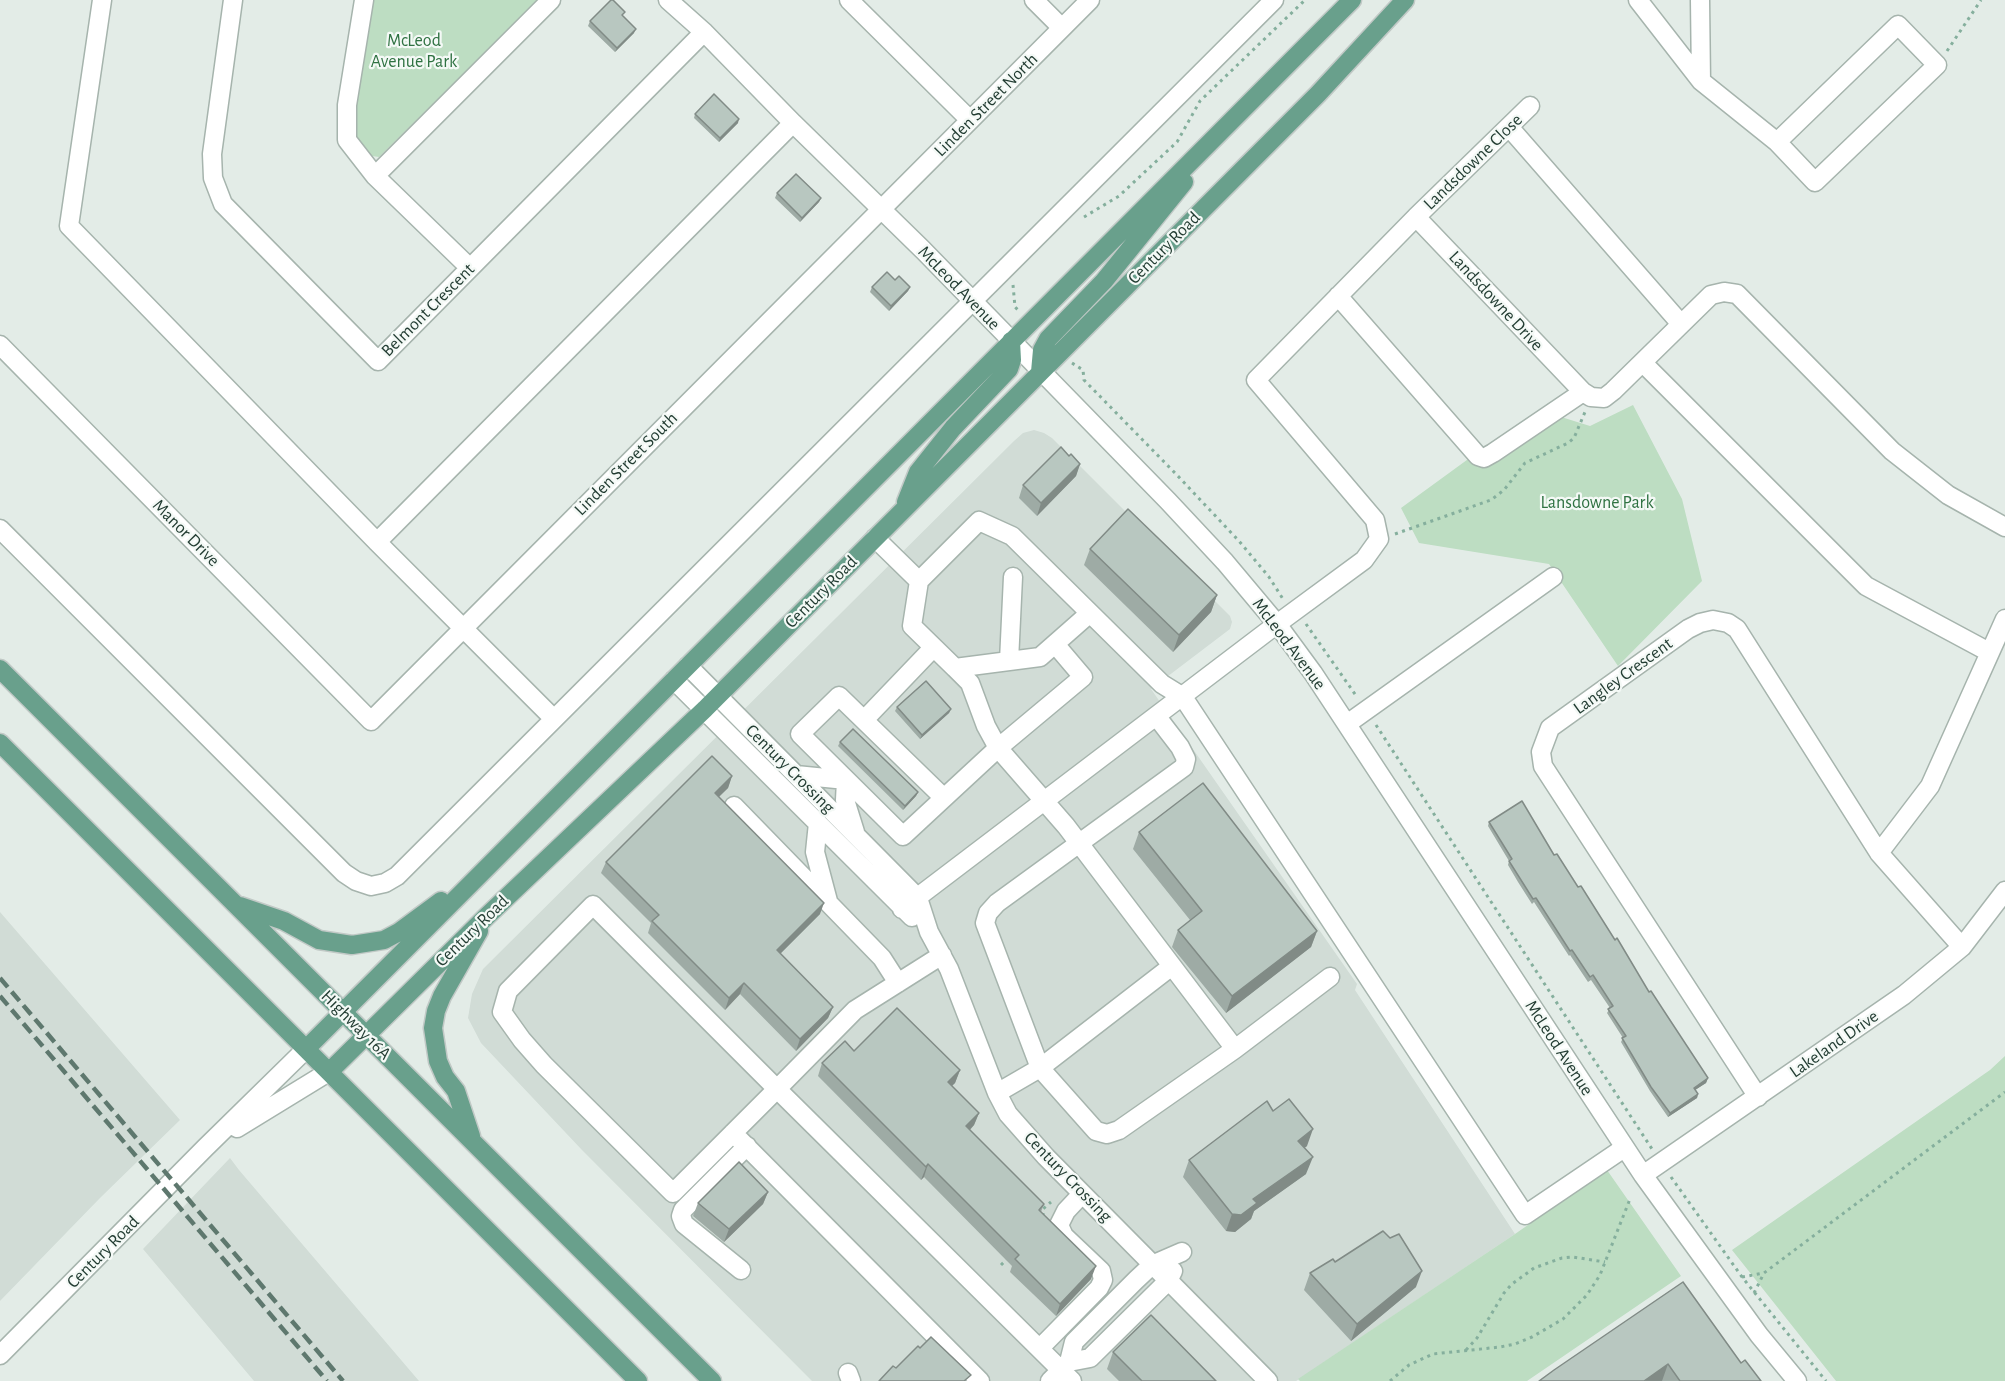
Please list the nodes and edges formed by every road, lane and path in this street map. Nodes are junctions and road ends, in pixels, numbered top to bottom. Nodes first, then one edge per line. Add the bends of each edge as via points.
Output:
1 (102, 0) edge
2 (233, 0) edge
3 (364, 0) edge
4 (551, 0) edge
5 (668, 0) edge
6 (849, 0) edge
7 (1034, 0) edge
8 (1090, 0) edge
9 (1274, 0) edge
10 (1305, 0) edge
11 (1352, 0) edge
12 (1406, 0) edge
13 (1638, 0) edge
14 (1700, 0) edge
15 (1981, 0) edge
16 (1062, 28) junction
17 (704, 32) junction
18 (1937, 65) junction
19 (1701, 81) junction
20 (1530, 106) dead end
21 (1244, 108) junction
22 (970, 120) junction
23 (793, 123) junction
24 (1509, 127) junction
25 (1777, 142) junction
26 (375, 176) junction
27 (881, 209) junction
28 (1083, 217) dead end
29 (1416, 217) junction
30 (470, 268) junction
31 (989, 283) junction
32 (1338, 296) junction
33 (972, 301) junction
34 (1015, 307) dead end
35 (1681, 324) junction
36 (1011, 341) junction
37 (0, 345) edge
38 (1642, 363) junction
39 (1076, 367) dead end
40 (1040, 372) junction
41 (1587, 395) junction
42 (902, 511) junction
43 (2005, 527) edge
44 (0, 529) edge
45 (875, 538) junction
46 (1379, 539) junction
47 (377, 542) junction
48 (1553, 577) dead end
49 (1012, 578) dead end
50 (919, 581) junction
51 (1280, 597) dead end
52 (1090, 613) junction
53 (2005, 619) edge
54 (1277, 624) junction
55 (1306, 625) dead end
56 (462, 628) junction
57 (1055, 644) junction
58 (933, 648) junction
59 (1989, 652) junction
60 (1009, 661) junction
61 (688, 666) junction
62 (955, 668) junction
63 (0, 669) edge
64 (674, 680) junction
65 (718, 696) junction
66 (1183, 697) junction
67 (705, 709) junction
68 (1366, 711) junction
69 (1157, 717) junction
70 (554, 719) junction
71 (864, 720) junction
72 (371, 721) joint
73 (1347, 724) junction
74 (0, 743) edge
75 (998, 748) junction
76 (796, 775) junction
77 (846, 780) junction
78 (944, 798) junction
79 (1046, 801) junction
80 (734, 806) dead end
81 (818, 823) junction
82 (857, 836) junction
83 (1079, 843) junction
84 (1879, 853) junction
85 (486, 868) junction
86 (2005, 891) edge
87 (918, 898) junction
88 (828, 902) junction
89 (235, 905) junction
90 (902, 909) junction
91 (487, 916) junction
92 (929, 932) junction
93 (1962, 947) junction
94 (942, 955) junction
95 (1172, 966) junction
96 (1330, 976) dead end
97 (898, 983) junction
98 (343, 1012) junction
99 (366, 1035) junction
100 (307, 1048) junction
101 (1235, 1049) junction
102 (1040, 1068) junction
103 (330, 1071) junction
104 (777, 1089) junction
105 (2005, 1092) edge
106 (997, 1093) junction
107 (1758, 1097) junction
108 (733, 1133) junction
109 (472, 1141) junction
110 (1649, 1145) dead end
111 (747, 1146) junction
112 (205, 1148) junction
113 (1624, 1148) junction
114 (1643, 1175) junction
115 (1673, 1180) dead end
116 (1082, 1194) junction
117 (1054, 1199) dead end
118 (1630, 1199) dead end
119 (1043, 1222) edge
120 (1010, 1256) edge
121 (1605, 1262) junction
122 (1001, 1265) dead end
123 (1152, 1265) junction
124 (741, 1270) dead end
125 (1764, 1273) junction
126 (1742, 1277) junction
127 (1168, 1281) junction
128 (1754, 1293) junction
129 (1040, 1348) junction
130 (1466, 1350) junction
131 (0, 1355) edge
132 (1063, 1374) edge
133 (638, 1381) edge
134 (712, 1381) edge
135 (980, 1381) edge
136 (1268, 1381) edge
137 (1390, 1381) edge
138 (1797, 1381) edge
139 (1826, 1381) edge

1 - 47 street via 69,226
2 - 30 street, Belmont Crescent via 212,154 213,178 223,204 378,361
3 - 26 street via 347,105 347,140
4 - 26 street
5 - 17 street, McLeod Avenue
6 - 22 street
7 - 16 street
8 - 16 street, Linden Street North
9 - 31 street
10 - 28 path via 1200,101 1177,142 1119,196
11 - 21 main road, Century Road
12 - 40 main road, Century Road via 1318,94
13 - 19 street
14 - 19 street
15 - 18 path
16 - 22 street, Linden Street North
17 - 23 street, McLeod Avenue
17 - 30 street, Belmont Crescent
18 - 25 street via 1898,25
18 - 25 street via 1815,182
19 - 25 street
20 - 24 street, Landsdowne Close
21 - 36 main road, Century Road
21 - 40 main road via 1104,281 1048,339 1042,350
22 - 27 street, Linden Street North
23 - 27 street, McLeod Avenue
23 - 47 street
24 - 29 street, Landsdowne Close
24 - 35 street
26 - 30 street
27 - 33 street, McLeod Avenue
27 - 56 street, Linden Street South
29 - 32 street
29 - 41 street, Landsdowne Drive
31 - 33 street
31 - 34 path via 1014,283
32 - 41 street via 1478,456 1485,458
32 - 46 street via 1256,380 1375,520
33 - 36 street, McLeod Avenue
33 - 70 street
35 - 38 street
35 - 43 street via 1711,295 1737,294 1892,452 1948,495
36 - 40 street, McLeod Avenue
36 - 42 main road via 1009,369 918,472
36 - 61 main road, Century Road
37 - 72 street, Manor Drive
38 - 41 street via 1604,398
38 - 59 street via 1866,586
39 - 51 path via 1083,370 1084,380 1239,541
40 - 42 main road, Century Road
40 - 54 street, McLeod Avenue via 1168,501
41 - 46 path via 1574,438 1525,463 1491,500
42 - 45 main road, Century Road
44 - 70 street via 356,881 371,886 386,884 397,876
45 - 50 street
45 - 65 main road, Century Road
46 - 54 street via 1365,560
47 - 56 street
48 - 68 street
49 - 60 street
50 - 52 street via 979,520 1012,536
50 - 58 street via 912,626
52 - 57 street
52 - 66 street via 1162,684
53 - 59 street
54 - 66 street
54 - 73 street, McLeod Avenue
55 - 68 path
56 - 70 street
56 - 72 street, Linden Street South
57 - 60 street via 1040,657
57 - 75 street via 1083,677
58 - 62 street
58 - 71 street
59 - 84 street via 1930,786
60 - 62 street
61 - 64 main road, Century Road
61 - 65 street, Century Crossing
62 - 75 street via 970,683
63 - 89 main road, Highway 16A
64 - 67 street, Century Crossing
64 - 85 main road, Century Road
65 - 67 main road, Century Road
65 - 76 street, Century Crossing
66 - 69 street
66 - 113 street via 1525,1215
67 - 81 street, Century Crossing
67 - 91 main road, Century Road
68 - 73 street
68 - 110 path
69 - 79 street
69 - 83 street via 1180,747 1186,759 1184,767
71 - 77 street via 839,696 800,734
71 - 78 street
73 - 113 street, McLeod Avenue
74 - 100 main road
75 - 78 street
75 - 79 street
76 - 77 street
76 - 82 street, Century Crossing
77 - 78 street via 903,837
77 - 82 street via 844,800
79 - 83 street
79 - 87 street
80 - 88 street
81 - 88 street via 815,852
81 - 90 street, Century Crossing
82 - 87 street, Century Crossing
83 - 95 street
83 - 102 street via 997,903 985,922
84 - 93 street, Langley Crescent
84 - 107 street, Langley Crescent via 1737,629 1728,623 1713,620 1688,629 1550,728 1545,738 1543,766
85 - 89 main road via 399,932 368,944 319,940 284,921
85 - 98 main road, Century Road
86 - 93 street, Lakeland Drive
87 - 90 street
87 - 92 street, Century Crossing
88 - 97 street via 882,958
89 - 98 main road, Highway 16A
90 - 92 street, Century Crossing
91 - 99 main road, Century Road
91 - 109 main road via 442,996 433,1028 438,1061 456,1091
92 - 94 street, Century Crossing
93 - 107 street, Lakeland Drive via 1904,995
94 - 97 street
94 - 106 street, Century Crossing
95 - 101 street
95 - 102 street
96 - 101 street
97 - 104 street via 855,1010
98 - 99 main road, Highway 16A
98 - 100 main road, Century Road
99 - 103 main road, Century Road
99 - 109 main road, Highway 16A
100 - 103 main road
100 - 112 street, Century Road
101 - 102 street via 1119,1130 1107,1134 1096,1131
102 - 106 street
103 - 112 street, Century Road
103 - 133 main road
104 - 108 street
104 - 108 street via 593,905 507,991 502,1012 522,1040 673,1192
104 - 129 street
105 - 125 path
106 - 116 street, Century Crossing via 1008,1114
107 - 114 street, Lakeland Drive
108 - 111 street
109 - 134 main road, Highway 16A
111 - 124 street via 681,1216 684,1224
111 - 135 street
112 - 131 street, Century Road
113 - 114 street, McLeod Avenue
114 - 138 street, McLeod Avenue
115 - 126 path
116 - 123 street, Century Crossing
116 - 129 street via 1059,1225 1064,1236 1101,1271 1103,1280
117 - 119 path via 1043,1209
118 - 121 path
120 - 122 path
121 - 130 path via 1587,1295 1563,1319 1515,1344
121 - 130 path via 1562,1258 1528,1272 1504,1293
123 - 127 street, Century Crossing
123 - 127 street via 1182,1252
123 - 132 street via 1074,1342
125 - 126 path
125 - 128 path
126 - 128 path
127 - 132 street via 1090,1358
127 - 136 street, Century Crossing
128 - 139 path
129 - 132 street
130 - 137 path via 1420,1359

